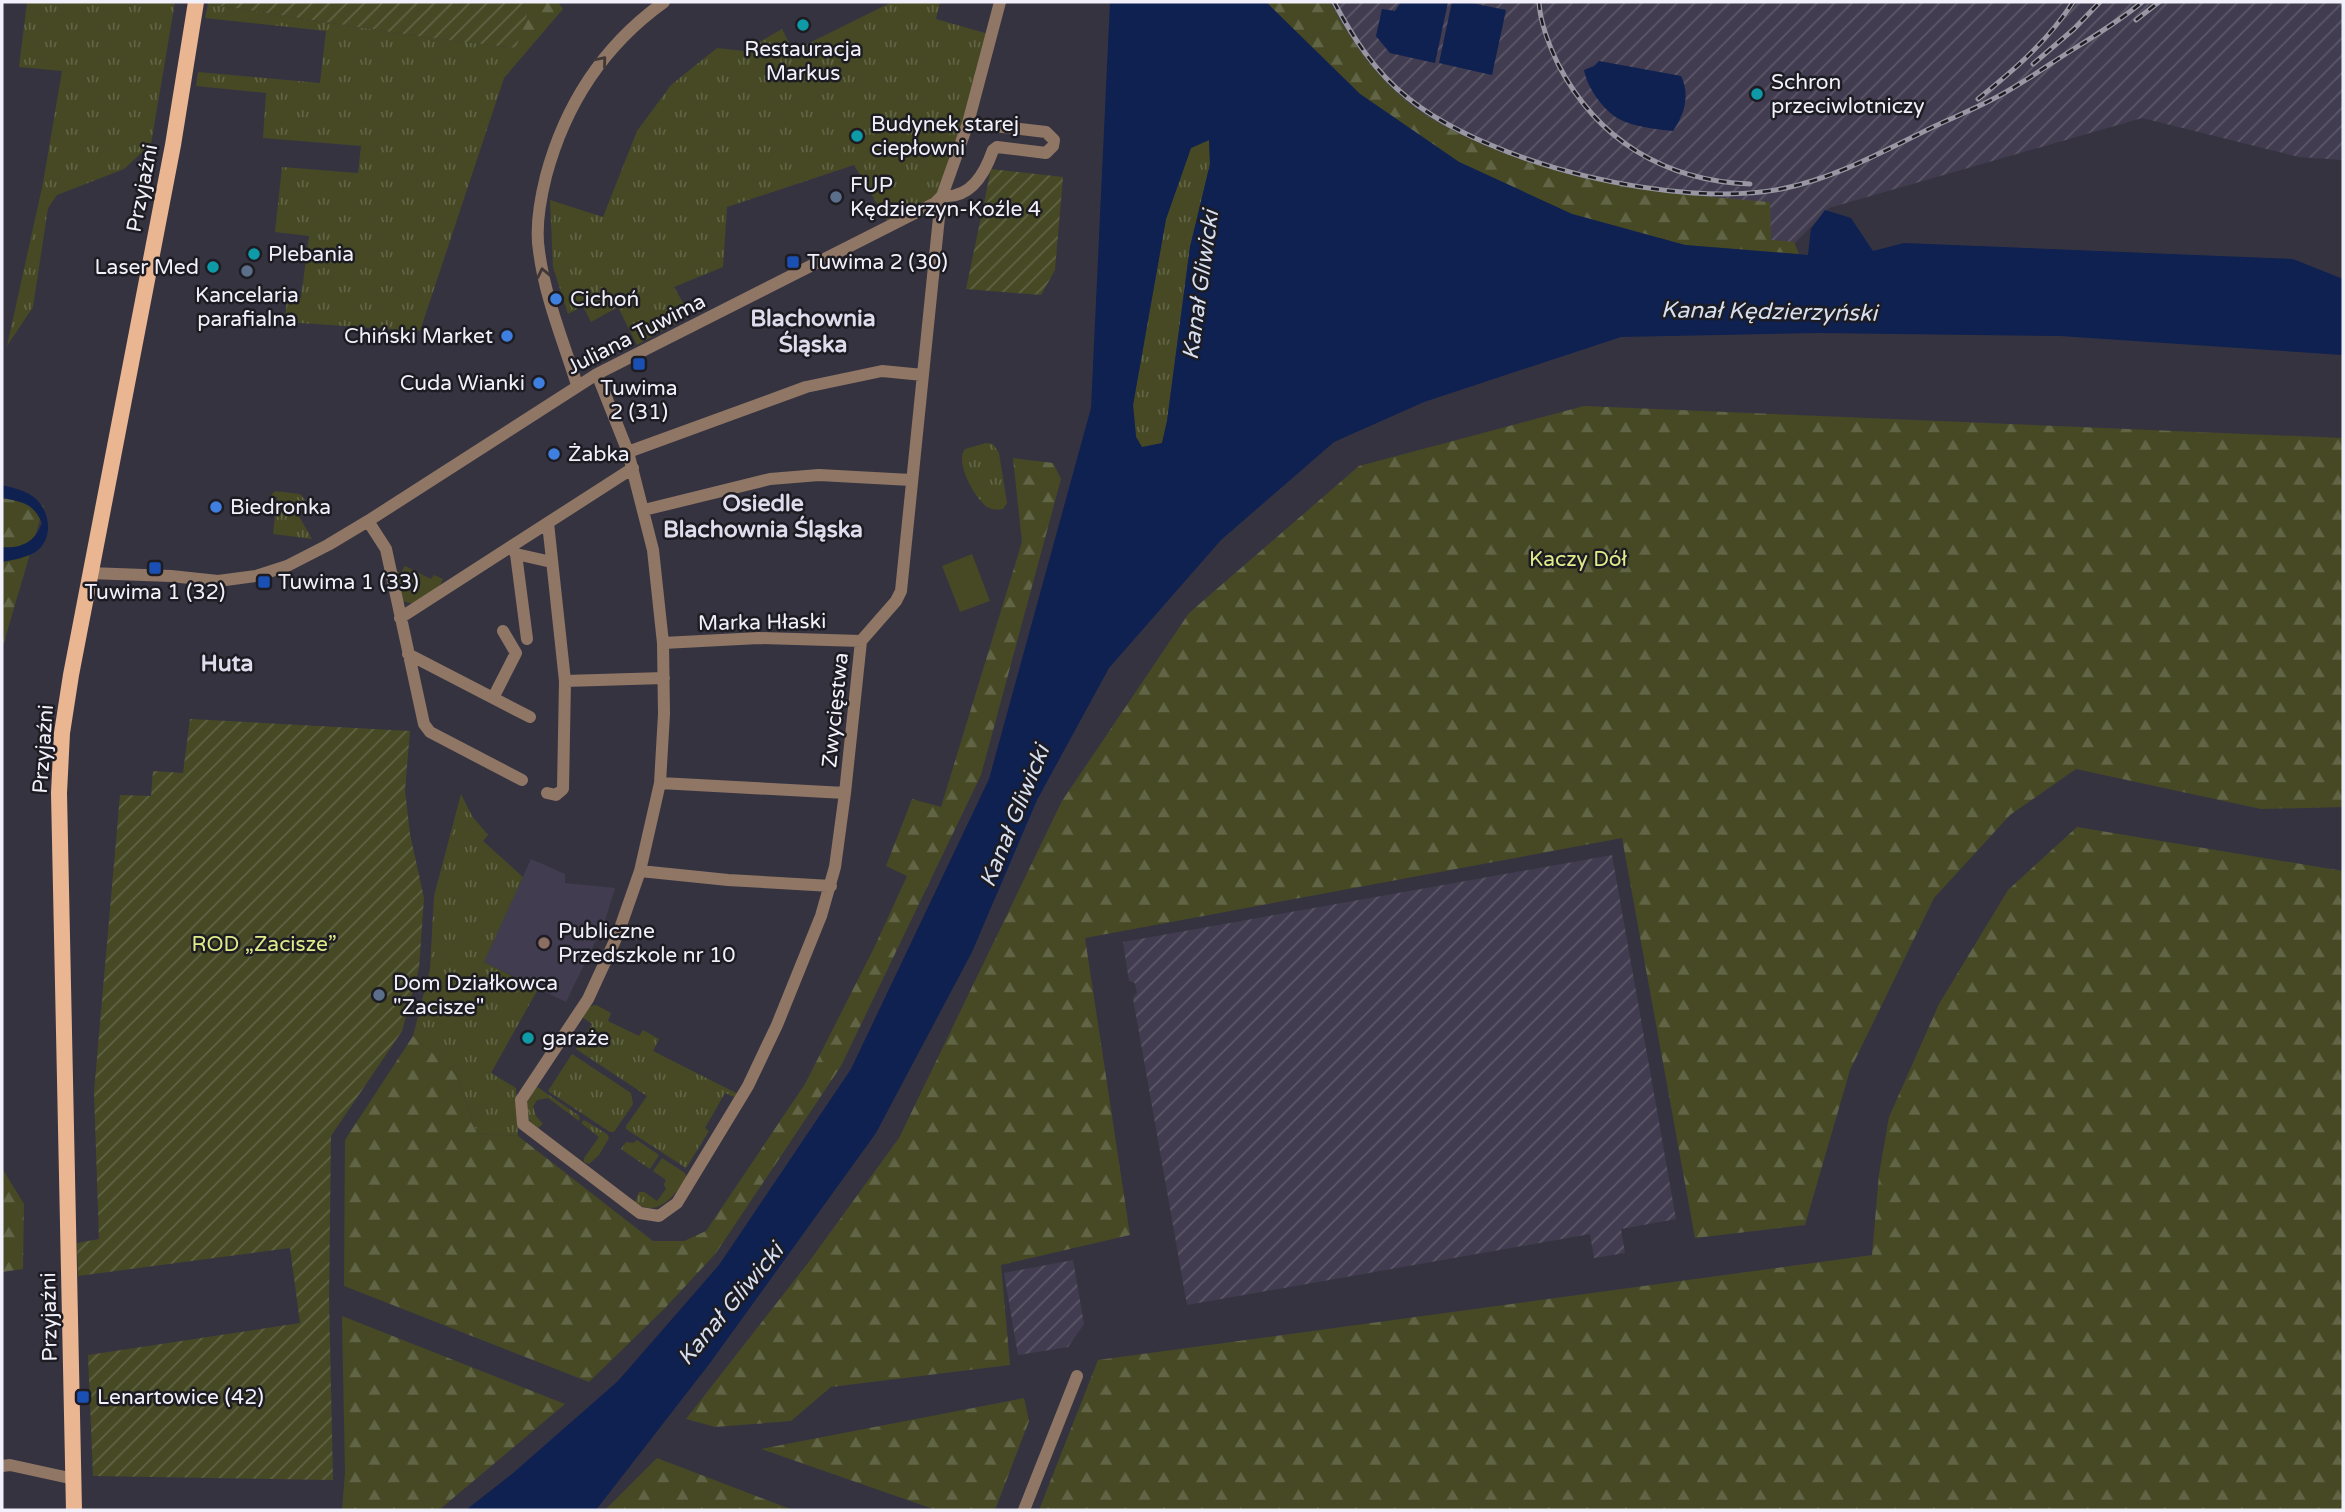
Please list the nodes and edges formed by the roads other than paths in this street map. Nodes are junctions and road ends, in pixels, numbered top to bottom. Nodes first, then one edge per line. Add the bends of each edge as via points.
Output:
1 (197, 2) edge
2 (664, 2) edge
3 (1000, 2) edge
4 (968, 123) junction
5 (939, 200) junction
6 (597, 374) junction
7 (923, 375) junction
8 (577, 385) junction
9 (628, 452) junction
10 (633, 468) junction
11 (911, 480) junction
12 (644, 510) junction
13 (368, 521) junction
14 (548, 523) junction
15 (514, 550) junction
16 (552, 560) junction
17 (89, 573) junction
18 (400, 618) junction
19 (503, 631) dead end
20 (527, 639) dead end
21 (861, 640) junction
22 (663, 643) junction
23 (408, 654) junction
24 (664, 678) junction
25 (565, 681) junction
26 (493, 698) junction
27 (530, 717) dead end
28 (522, 780) dead end
29 (660, 783) junction
30 (547, 793) dead end
31 (845, 793) junction
32 (640, 871) junction
33 (831, 886) junction
34 (1077, 1376) dead end
35 (2, 1466) edge
36 (74, 1479) junction
37 (75, 1510) edge
38 (1024, 1510) edge

1 - 17 main road, Przyjaźni
8 -> 2 street via 552,316 538,250 543,189 569,112 593,72 623,36
3 - 4 street, Zwycięstwa
4 - 5 street, Zwycięstwa
4 - 5 street, Juliana Tuwima via 1046,132 1052,135 1053,146 1046,153 997,148 968,191
5 - 6 street, Juliana Tuwima
5 - 7 street, Zwycięstwa
6 - 8 street, Juliana Tuwima
6 - 9 street
7 - 9 street via 882,371 807,387
7 - 11 street, Zwycięstwa
8 - 13 street, Juliana Tuwima
9 - 10 street
10 - 12 street
10 - 14 street
11 - 12 street via 819,475 770,479
11 - 21 street, Zwycięstwa via 901,591
12 - 22 street
13 - 17 street, Juliana Tuwima via 287,566 256,576 218,581
13 - 18 street via 386,549
14 - 15 street
14 - 16 street
15 - 16 street
15 - 18 street
15 - 20 street
16 - 25 street
17 - 36 main road, Przyjaźni via 60,771
18 - 23 street
19 - 26 street via 516,653
21 - 22 street, Marka Hłaski via 759,638
21 - 31 street, Zwycięstwa
22 - 24 street
23 - 26 street
23 - 28 street via 430,733
24 - 25 street
24 - 29 street
25 - 30 street via 562,789 556,795
26 - 27 street
29 - 31 street
29 - 32 street
31 - 33 street, Zwycięstwa
32 - 33 street
32 - 33 street, Zwycięstwa via 588,999 521,1100 523,1124 640,1213 659,1216 677,1203 748,1086
34 - 38 street
35 - 36 street
36 - 37 main road, Przyjaźni

